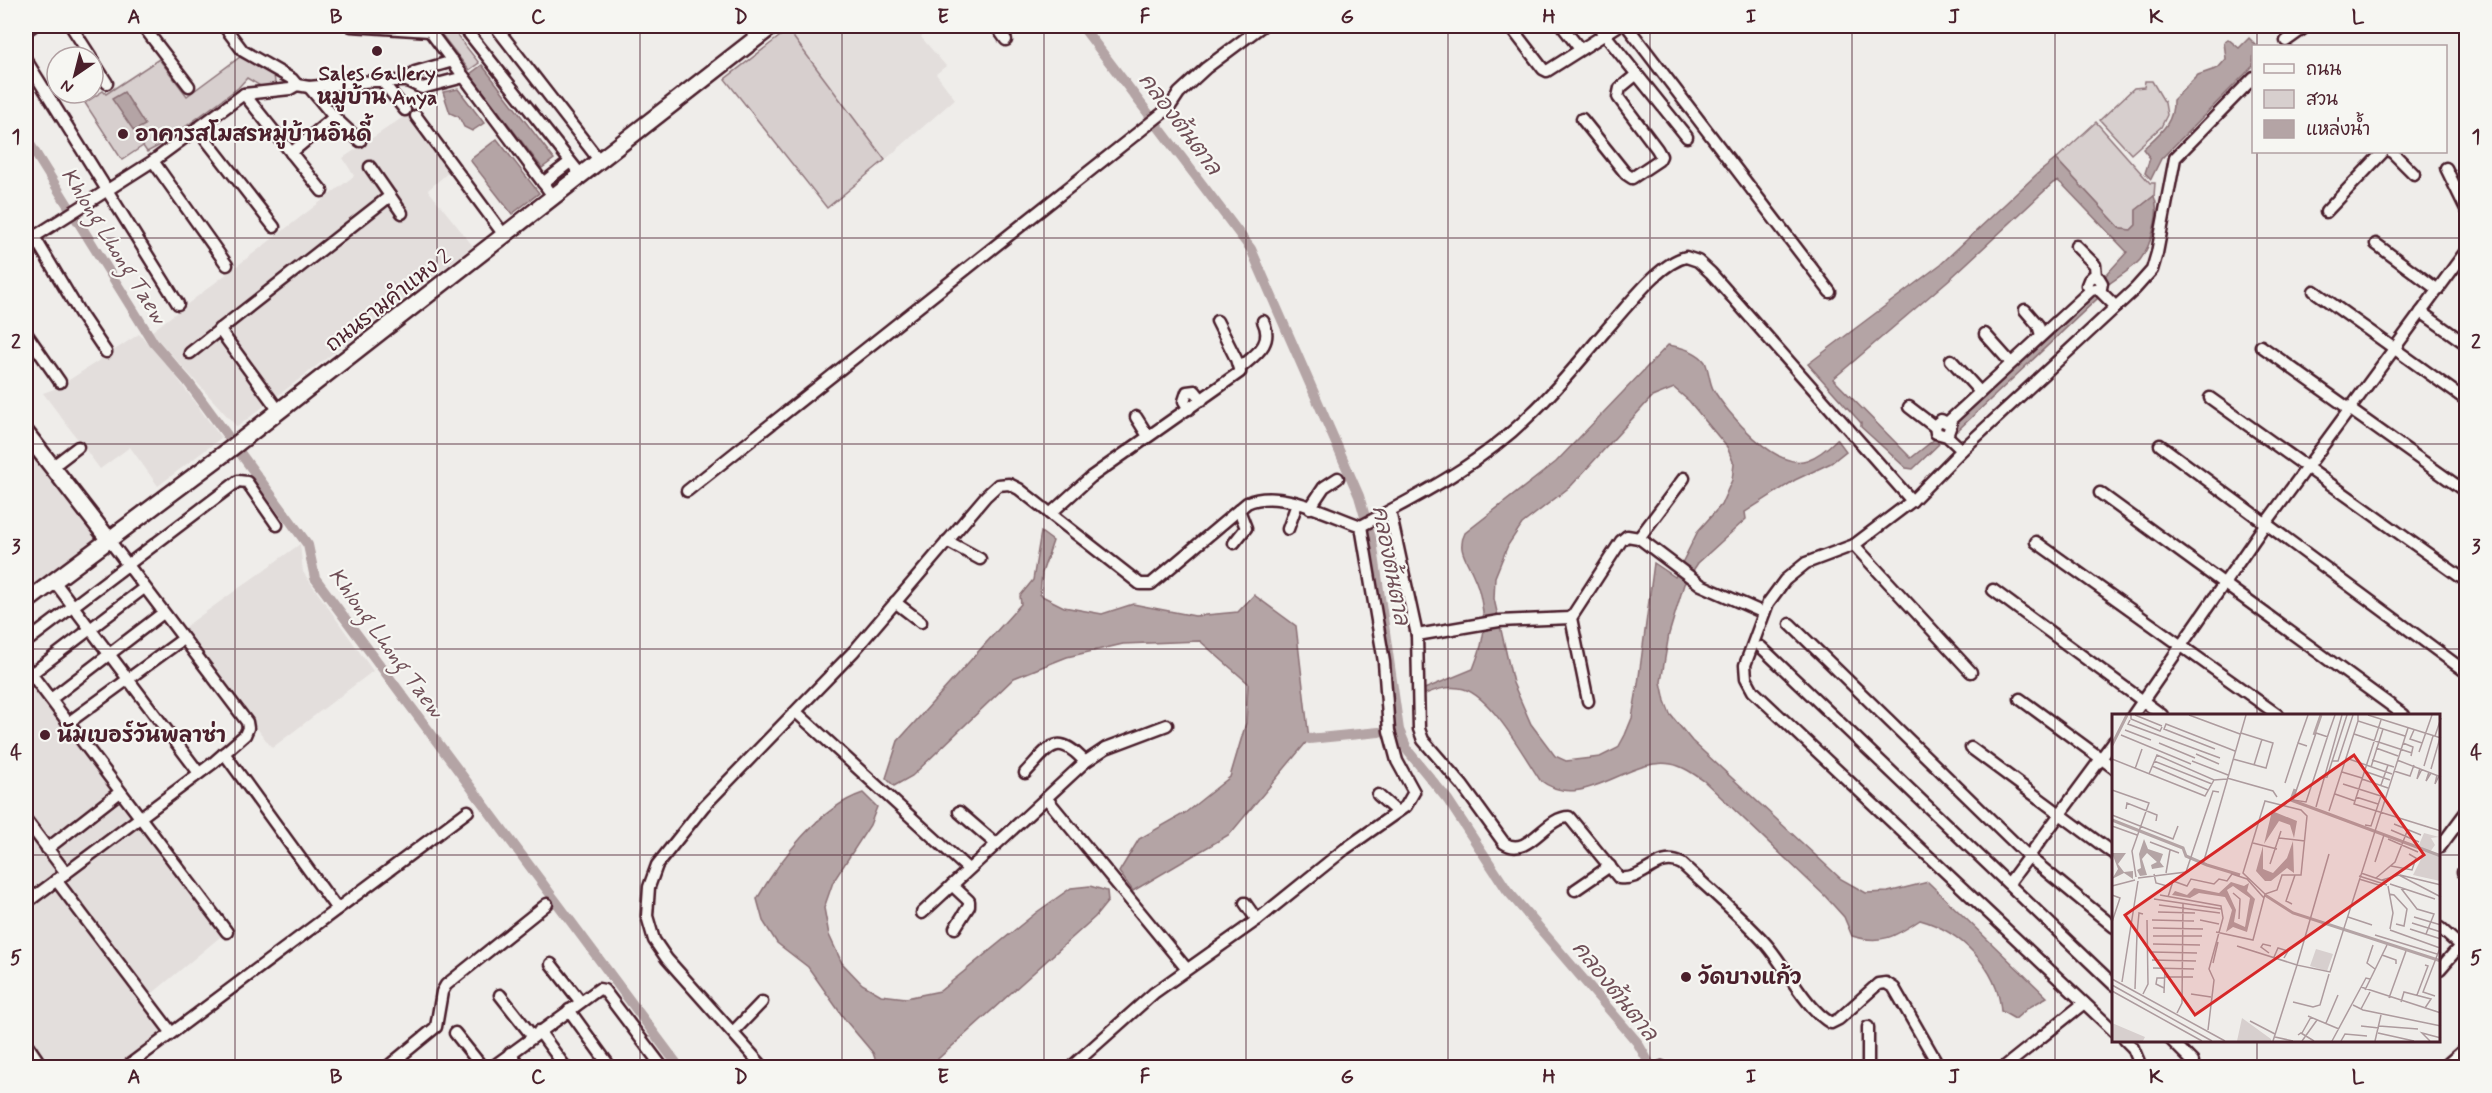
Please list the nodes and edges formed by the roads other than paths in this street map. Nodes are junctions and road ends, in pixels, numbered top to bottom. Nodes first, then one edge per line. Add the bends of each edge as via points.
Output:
1 (33, 26) edge
2 (71, 26) edge
3 (143, 26) edge
4 (224, 26) edge
5 (351, 26) edge
6 (464, 26) edge
7 (495, 26) edge
8 (772, 26) edge
9 (996, 26) edge
10 (1262, 26) edge
11 (1510, 26) edge
12 (1562, 26) edge
13 (1618, 26) edge
14 (1627, 26) edge
15 (2293, 26) edge
16 (2307, 26) edge
17 (381, 27) edge
18 (428, 28) edge
19 (1602, 30) edge
20 (26, 31) edge
21 (1006, 40) dead end
22 (2285, 44) edge
23 (83, 45) edge
24 (1580, 49) junction
25 (26, 60) edge
26 (453, 62) junction
27 (1637, 74) junction
28 (464, 77) junction
29 (2252, 78) edge
30 (105, 80) edge
31 (382, 81) junction
32 (407, 81) junction
33 (107, 83) dead end
34 (297, 85) junction
35 (189, 86) dead end
36 (309, 87) junction
37 (244, 94) junction
38 (405, 110) dead end
39 (416, 116) dead end
40 (334, 117) junction
41 (1582, 119) dead end
42 (197, 128) junction
43 (1687, 137) dead end
44 (360, 141) dead end
45 (291, 153) junction
46 (2382, 153) edge
47 (2393, 153) edge
48 (599, 160) junction
49 (153, 161) junction
50 (570, 162) junction
51 (370, 166) dead end
52 (2446, 168) dead end
53 (2414, 174) dead end
54 (581, 175) junction
55 (543, 183) junction
56 (322, 191) dead end
57 (105, 192) junction
58 (390, 196) junction
59 (554, 196) junction
60 (2466, 209) edge
61 (2326, 212) dead end
62 (402, 213) dead end
63 (26, 223) edge
64 (274, 227) dead end
65 (504, 235) junction
66 (30, 239) edge
67 (2376, 244) dead end
68 (2076, 246) dead end
69 (2465, 257) edge
70 (227, 265) dead end
71 (2095, 290) junction
72 (2438, 290) junction
73 (2314, 291) dead end
74 (1830, 292) dead end
75 (178, 304) dead end
76 (2115, 307) junction
77 (2025, 310) dead end
78 (2421, 312) junction
79 (1217, 321) dead end
80 (1263, 321) dead end
81 (219, 329) junction
82 (26, 333) edge
83 (1985, 334) dead end
84 (2041, 335) junction
85 (2466, 344) edge
86 (2261, 345) dead end
87 (2396, 349) junction
88 (106, 352) dead end
89 (190, 353) dead end
90 (1952, 360) dead end
91 (2011, 363) junction
92 (1240, 368) junction
93 (60, 382) dead end
94 (1980, 392) junction
95 (2210, 398) dead end
96 (2466, 400) edge
97 (1909, 407) dead end
98 (2349, 410) junction
99 (279, 411) junction
100 (1136, 417) dead end
101 (1948, 422) junction
102 (1935, 427) junction
103 (26, 434) edge
104 (1947, 435) junction
105 (1148, 436) junction
106 (2160, 445) dead end
107 (78, 447) dead end
108 (1962, 450) junction
109 (52, 467) junction
110 (2309, 469) junction
111 (1684, 477) dead end
112 (1338, 478) dead end
113 (687, 491) dead end
114 (2466, 492) edge
115 (2100, 493) dead end
116 (1912, 501) junction
117 (1297, 504) junction
118 (1310, 508) junction
119 (1239, 510) junction
120 (1386, 513) junction
121 (1050, 514) junction
122 (2266, 523) junction
123 (277, 525) dead end
124 (1364, 525) junction
125 (1288, 529) dead end
126 (1639, 538) junction
127 (109, 540) junction
128 (947, 541) junction
129 (2036, 542) dead end
130 (1234, 543) dead end
131 (1854, 545) junction
132 (980, 559) dead end
133 (128, 563) junction
134 (54, 581) junction
135 (2466, 581) edge
136 (2223, 584) junction
137 (144, 588) junction
138 (1993, 590) dead end
139 (26, 602) edge
140 (895, 602) junction
141 (71, 607) junction
142 (163, 613) junction
143 (1764, 613) junction
144 (1571, 618) junction
145 (921, 622) dead end
146 (1790, 624) dead end
147 (90, 630) junction
148 (1418, 635) junction
149 (183, 639) junction
150 (26, 642) edge
151 (2182, 647) junction
152 (1761, 648) dead end
153 (108, 654) junction
154 (28, 670) edge
155 (1971, 672) dead end
156 (2466, 672) edge
157 (128, 679) junction
158 (51, 699) junction
159 (2020, 699) dead end
160 (1588, 700) dead end
161 (2143, 701) junction
162 (796, 712) junction
163 (2134, 714) edge
164 (2161, 714) edge
165 (2277, 714) edge
166 (2403, 714) edge
167 (68, 723) junction
168 (1167, 726) dead end
169 (2112, 744) edge
170 (1971, 748) dead end
171 (224, 753) junction
172 (2101, 758) junction
173 (1085, 762) junction
174 (2112, 766) edge
175 (199, 773) junction
176 (1025, 773) dead end
177 (120, 792) junction
178 (1378, 795) dead end
179 (1047, 799) junction
180 (468, 811) dead end
181 (959, 812) dead end
182 (1397, 812) junction
183 (2466, 812) edge
184 (2061, 816) junction
185 (139, 818) junction
186 (26, 820) edge
187 (996, 844) junction
188 (2441, 844) edge
189 (47, 849) junction
190 (2112, 853) edge
191 (2030, 857) junction
192 (1610, 866) junction
193 (968, 869) junction
194 (61, 876) junction
195 (2009, 883) junction
196 (952, 885) junction
197 (1575, 890) dead end
198 (26, 903) edge
199 (1245, 903) dead end
200 (547, 904) dead end
201 (337, 909) junction
202 (922, 913) dead end
203 (1257, 920) junction
204 (2112, 925) edge
205 (955, 928) dead end
206 (2441, 929) edge
207 (227, 932) dead end
208 (2463, 942) edge
209 (551, 964) dead end
210 (2441, 967) edge
211 (1186, 968) junction
212 (2112, 983) edge
213 (500, 995) dead end
214 (580, 1001) junction
215 (762, 1002) dead end
216 (2084, 1003) junction
217 (569, 1010) junction
218 (1868, 1027) dead end
219 (2112, 1029) edge
220 (171, 1032) junction
221 (733, 1032) junction
222 (455, 1033) dead end
223 (536, 1034) junction
224 (2126, 1042) edge
225 (2172, 1042) edge
226 (26, 1044) edge
227 (2466, 1048) edge
228 (510, 1053) junction
229 (2139, 1062) dead end
230 (2193, 1062) dead end
231 (43, 1068) edge
232 (125, 1068) edge
233 (319, 1068) edge
234 (330, 1068) edge
235 (386, 1068) edge
236 (483, 1068) edge
237 (491, 1068) edge
238 (521, 1068) edge
239 (566, 1068) edge
240 (611, 1068) edge
241 (663, 1068) edge
242 (764, 1068) edge
243 (1070, 1068) edge
244 (1868, 1068) edge
245 (1940, 1068) edge
246 (2003, 1068) edge
247 (2444, 1068) edge

1 - 20 street
2 - 23 street
3 - 35 street
4 - 34 street via 243,51
5 - 17 street
6 - 50 street
7 - 48 street
8 - 48 main road, ถนนรามคำแหง 2
9 - 21 street
10 - 113 street via 1179,93 1169,108
11 - 24 street via 1547,71
12 - 24 street
13 - 19 street
14 - 74 street
15 - 22 street
16 - 22 street
17 - 18 street
18 - 26 street
19 - 24 street
19 - 27 street
25 - 57 street
26 - 28 street
26 - 32 street via 415,72
27 - 41 street via 1620,88 1618,97 1657,149 1659,160 1632,178
27 - 43 street
28 - 32 street via 423,88
28 - 55 street
29 - 76 street via 2175,158 2152,270
30 - 33 street
31 - 32 street
31 - 36 street
31 - 38 street
34 - 36 street
34 - 37 street
36 - 40 street
37 - 42 street
37 - 45 street
39 - 65 street
40 - 44 street
40 - 45 street
42 - 49 street
42 - 64 street
45 - 56 street
46 - 61 street
47 - 53 street
48 - 54 main road, ถนนรามคำแหง 2
49 - 57 street
49 - 70 street
50 - 54 street
50 - 55 street
51 - 58 street
52 - 60 street
54 - 59 main road, ถนนรามคำแหง 2
55 - 59 street
57 - 66 street
57 - 75 street
58 - 62 street
58 - 81 street
59 - 65 main road, ถนนรามคำแหง 2
63 - 66 street
65 - 99 main road, ถนนรามคำแหง 2
66 - 88 street
67 - 72 street
68 - 71 street via 2095,265 2096,276 2087,285
69 - 72 street
71 - 76 street
71 - 84 street
72 - 78 street
73 - 87 street
76 - 108 street
77 - 84 street
78 - 85 street
78 - 87 street
79 - 92 street
80 - 92 street via 1268,335 1266,344
81 - 89 street
81 - 99 street
82 - 93 street
83 - 91 street
84 - 91 street
86 - 98 street
87 - 96 street
87 - 98 street
90 - 94 street
91 - 94 street
92 - 105 street via 1202,400
94 - 101 street
95 - 110 street
97 - 102 street
98 - 110 street
98 - 114 street
99 - 127 main road, ถนนรามคำแหง 2
100 - 105 street
101 - 102 street via 1941,420
101 - 104 street via 1951,429
102 - 104 street via 1939,435
103 - 109 main road
104 - 108 street
105 - 121 street via 1091,477
106 - 122 street
107 - 109 street
108 - 116 street
109 - 127 main road
110 - 122 street
110 - 135 street
111 - 126 street
112 - 118 street via 1324,487
115 - 136 street
116 - 120 street via 1711,273 1698,261 1686,257 1671,263 1630,303 1517,428 1468,467
116 - 131 street
117 - 118 street
117 - 119 street via 1272,497 1258,498
117 - 125 street
118 - 124 street
119 - 121 street via 1151,584 1140,584
119 - 130 street via 1246,528
120 - 124 street
120 - 148 street
121 - 128 street via 1009,484 998,485
122 - 136 street
122 - 156 street
123 - 133 street via 247,482 238,481
124 - 182 street via 1384,662 1389,731 1397,761 1414,792 1412,799
126 - 143 street via 1701,585
126 - 144 street via 1628,536 1621,540
127 - 133 street
127 - 134 main road, ถนนรามคำแหง 2 via 89,551
128 - 132 street
128 - 140 street
129 - 151 street
131 - 143 street via 1793,571
131 - 155 street
133 - 137 street
133 - 141 street
134 - 139 main road, ถนนรามคำแหง 2
134 - 141 street
136 - 151 street
136 - 166 street
137 - 142 street
137 - 147 street
138 - 161 street
140 - 145 street
140 - 162 street
141 - 147 street
141 - 150 street
142 - 149 street
142 - 153 street
143 - 216 street via 1745,665 1753,691
144 - 148 street via 1499,621
144 - 160 street
146 - 191 street
147 - 153 street
147 - 154 street
148 - 192 street via 1419,729 1423,740 1504,843 1521,848 1559,817 1569,817
149 - 157 street
149 - 171 street via 247,722 245,735
151 - 161 street
151 - 165 street
152 - 195 street
153 - 157 street
153 - 158 street
154 - 158 street
157 - 167 street
157 - 175 street
158 - 167 street
159 - 172 street
161 - 163 street
161 - 164 street
162 - 193 street
162 - 221 street via 669,847 649,887 647,916 654,940
167 - 177 street
168 - 173 street via 1106,748
169 - 172 street
170 - 184 street
171 - 175 street
171 - 201 street
172 - 174 street
172 - 184 street
173 - 176 street via 1073,749 1059,745 1050,748
173 - 179 street
175 - 185 street
177 - 185 street
177 - 189 street
178 - 182 street
179 - 187 street
179 - 211 street
180 - 201 street
181 - 187 street
182 - 203 street
183 - 188 street
184 - 190 street
184 - 191 street
185 - 194 street
185 - 207 street
186 - 189 street
187 - 193 street
189 - 194 street
191 - 195 street
191 - 204 street
192 - 197 street
192 - 245 street via 1619,878 1627,879 1662,860 1672,858 1682,864 1739,915 1818,1013 1831,1023 1878,984 1886,983 1894,988
193 - 196 street
194 - 198 street
194 - 220 street
195 - 212 street
196 - 202 street
196 - 205 street via 969,901
199 - 203 street
200 - 235 street via 446,985 436,1027
201 - 220 street
203 - 211 street
206 - 208 street
208 - 210 street
209 - 214 street
211 - 243 street
213 - 223 street
214 - 217 street
214 - 241 street via 594,991 604,990
215 - 221 street
216 - 219 street
216 - 246 street
217 - 223 street
217 - 240 street
218 - 244 street
220 - 232 street
221 - 242 street
222 - 236 street
223 - 228 street
223 - 239 street
224 - 229 street
225 - 230 street
226 - 231 street
227 - 247 street
228 - 237 street
228 - 238 street
233 - 234 street

